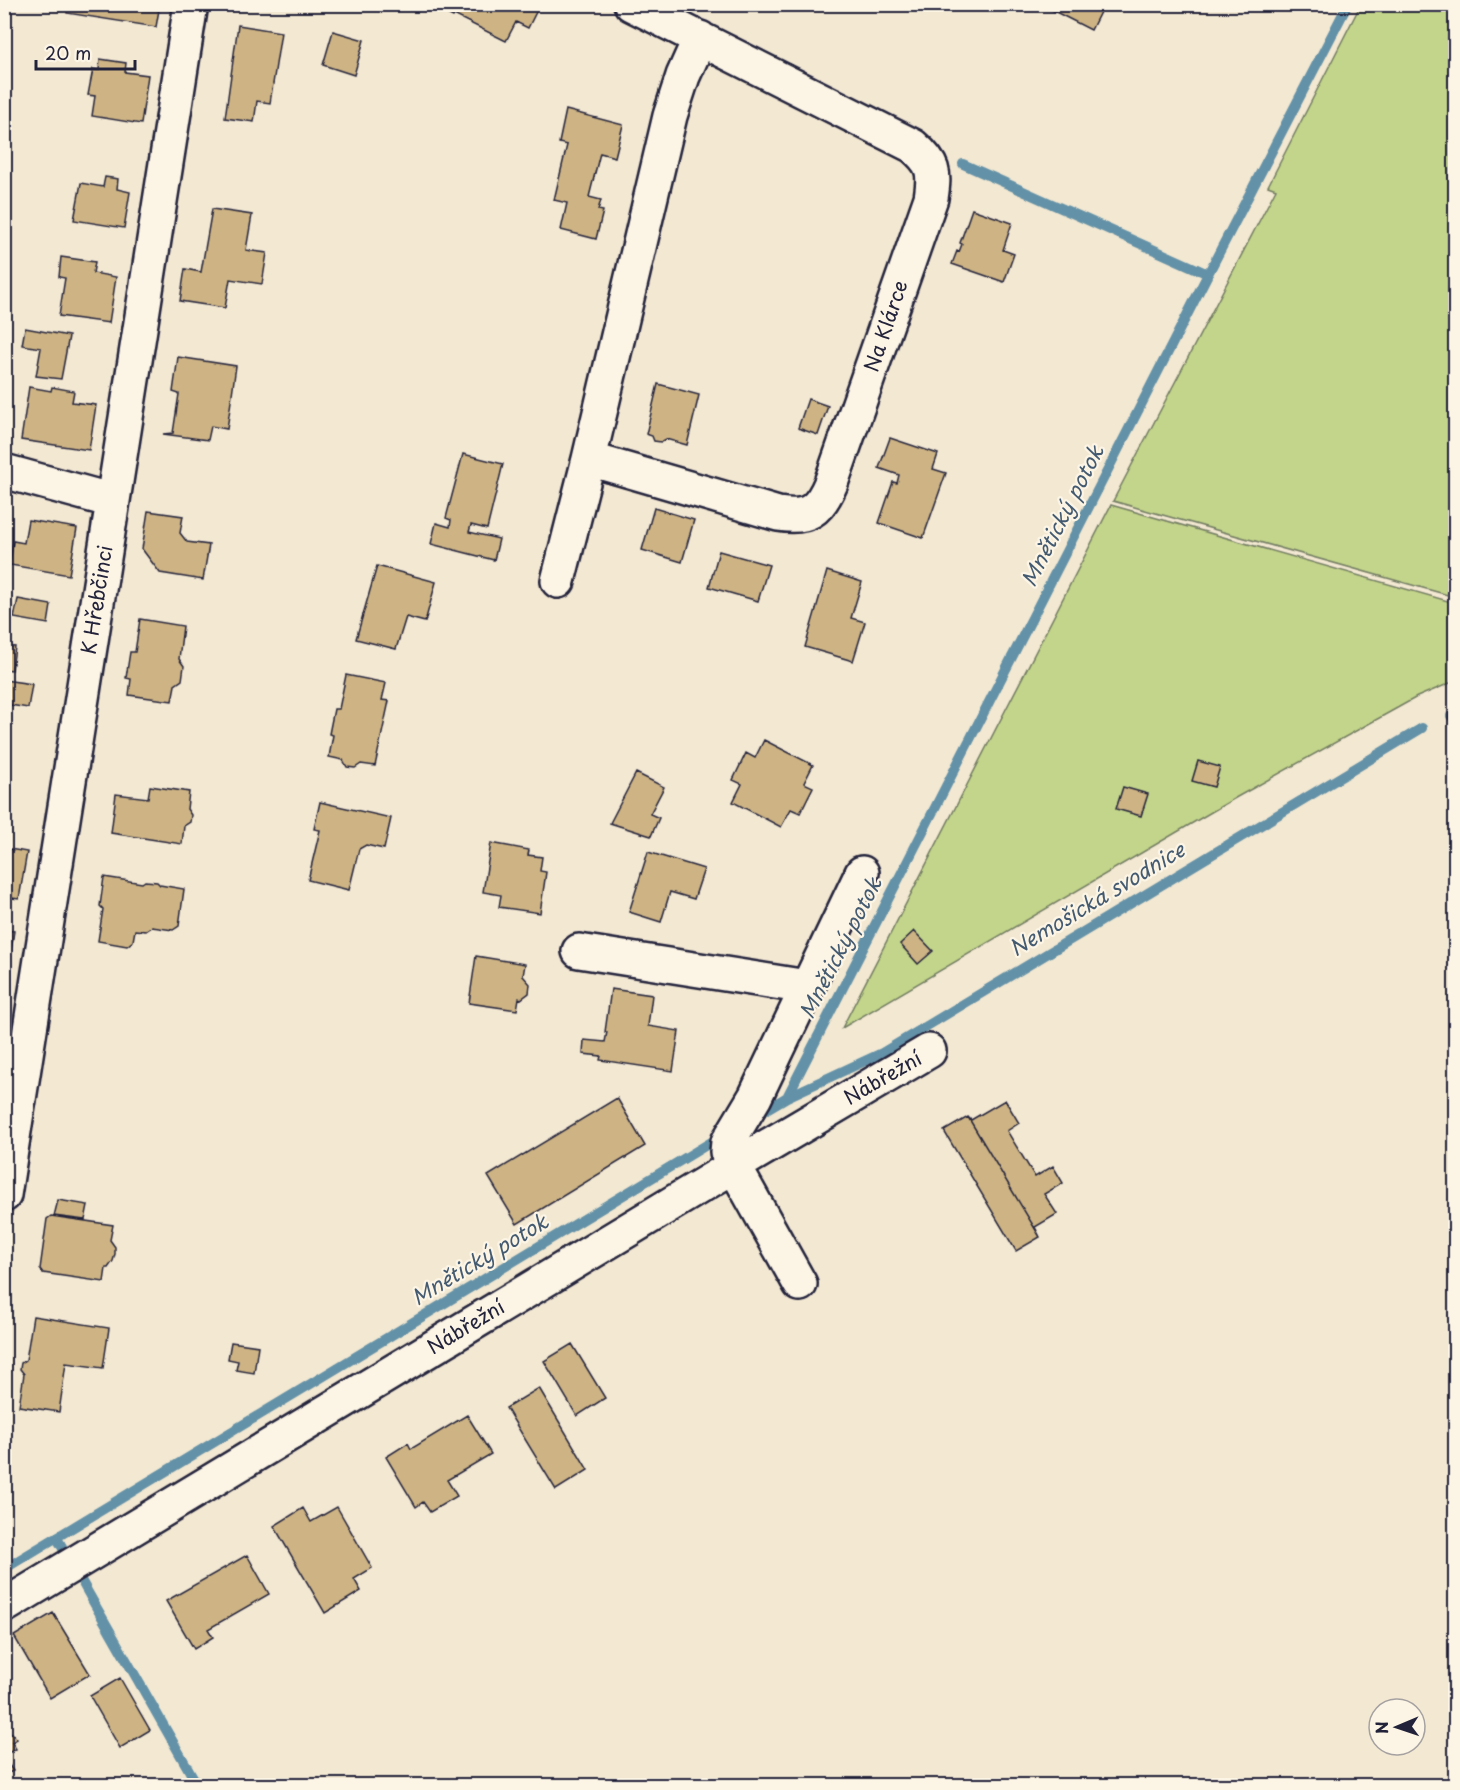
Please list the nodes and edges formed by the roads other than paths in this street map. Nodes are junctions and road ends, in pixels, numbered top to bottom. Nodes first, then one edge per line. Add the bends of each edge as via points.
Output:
1 (191, 4) edge
2 (631, 4) edge
3 (700, 39) junction
4 (589, 459) junction
5 (4, 471) edge
6 (112, 501) junction
7 (558, 581) dead end
8 (862, 873) dead end
9 (579, 951) dead end
10 (807, 987) junction
11 (929, 1051) dead end
12 (734, 1166) junction
13 (4, 1195) edge
14 (800, 1284) dead end
15 (4, 1606) edge

1 - 6 street, K Hřebčinci
2 - 3 street, Na Klárce
3 - 4 street via 670,116
3 - 4 street, Na Klárce via 913,146 933,169 931,198 831,483 819,506 801,516 778,514
4 - 7 street
5 - 6 street
6 - 13 street, K Hřebčinci
8 - 10 street
9 - 10 street
10 - 12 street via 755,1097 728,1142 727,1152
11 - 12 street, Nábřežní
12 - 14 street
12 - 15 street, Nábřežní

